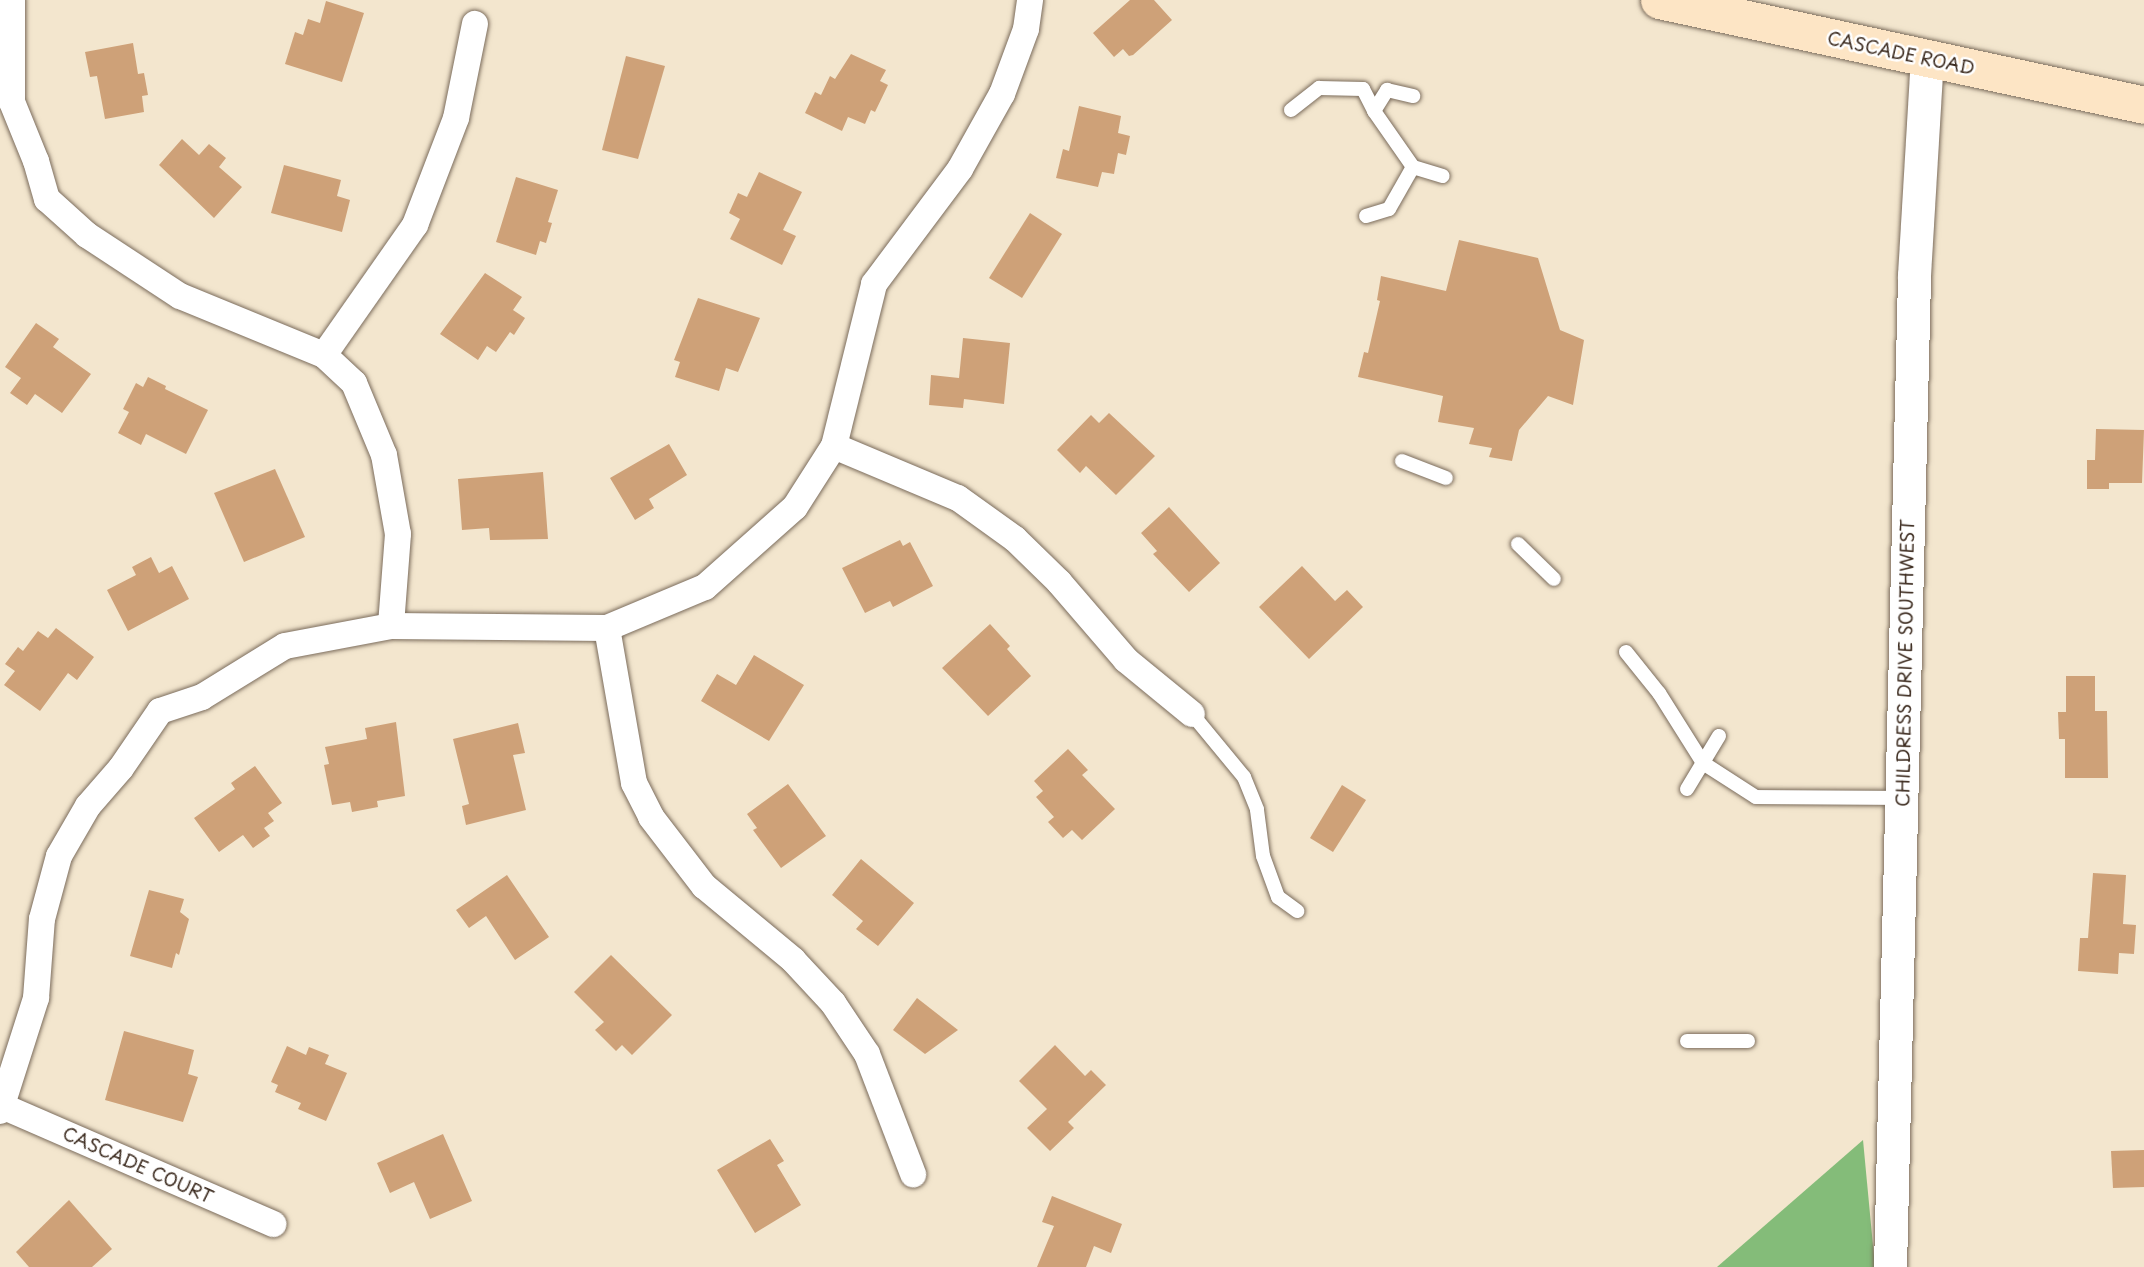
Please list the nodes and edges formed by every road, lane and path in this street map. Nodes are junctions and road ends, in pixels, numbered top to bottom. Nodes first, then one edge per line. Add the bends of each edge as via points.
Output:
1 (12, 0) edge
2 (1030, 0) edge
3 (1659, 0) edge
4 (1703, 4) edge
5 (475, 24) dead end
6 (1927, 59) junction
7 (1413, 96) dead end
8 (2144, 105) edge
9 (1291, 110) dead end
10 (1374, 111) junction
11 (1413, 167) junction
12 (1443, 176) dead end
13 (1366, 216) dead end
14 (324, 355) junction
15 (834, 446) junction
16 (1402, 461) dead end
17 (1446, 478) dead end
18 (1518, 544) dead end
19 (1554, 579) dead end
20 (391, 626) junction
21 (607, 628) junction
22 (1626, 652) dead end
23 (1192, 714) joint
24 (1719, 736) dead end
25 (1703, 763) junction
26 (1687, 789) dead end
27 (1902, 798) junction
28 (1297, 911) dead end
29 (1687, 1041) dead end
30 (1748, 1041) dead end
31 (1, 1109) edge
32 (913, 1174) dead end
33 (273, 1224) dead end
34 (1890, 1267) edge

1 - 14 street via 12,102 47,199 88,235 180,296
2 - 15 street via 1026,29 1002,94 960,169 874,285
3 - 4 main road, CASCADE ROAD
4 - 6 main road, CASCADE ROAD
5 - 14 street via 456,118 415,226
6 - 8 main road, CASCADE ROAD
6 - 27 street, CHILDRESS DRIVE SOUTHWEST via 1914,275
7 - 10 lane via 1387,90
9 - 10 lane via 1319,88 1363,89
10 - 11 lane
11 - 12 lane
11 - 13 lane via 1389,209
14 - 20 street via 354,383 384,455 398,534
15 - 21 street via 795,507 705,587
15 - 23 street via 958,498 1015,540 1059,582 1126,660
16 - 17 lane
18 - 19 lane
20 - 21 street
20 - 31 street via 285,646 202,697 160,710 121,768 88,806 59,856 42,919 36,998
21 - 32 street via 634,783 651,817 704,886 793,960 833,1003 867,1054
22 - 25 lane via 1659,693
23 - 28 lane via 1244,777 1257,810 1263,856 1278,897
24 - 25 lane
25 - 26 lane
25 - 27 lane via 1756,797
27 - 34 street, CHILDRESS DRIVE SOUTHWEST
29 - 30 lane
31 - 33 street, CASCADE COURT

